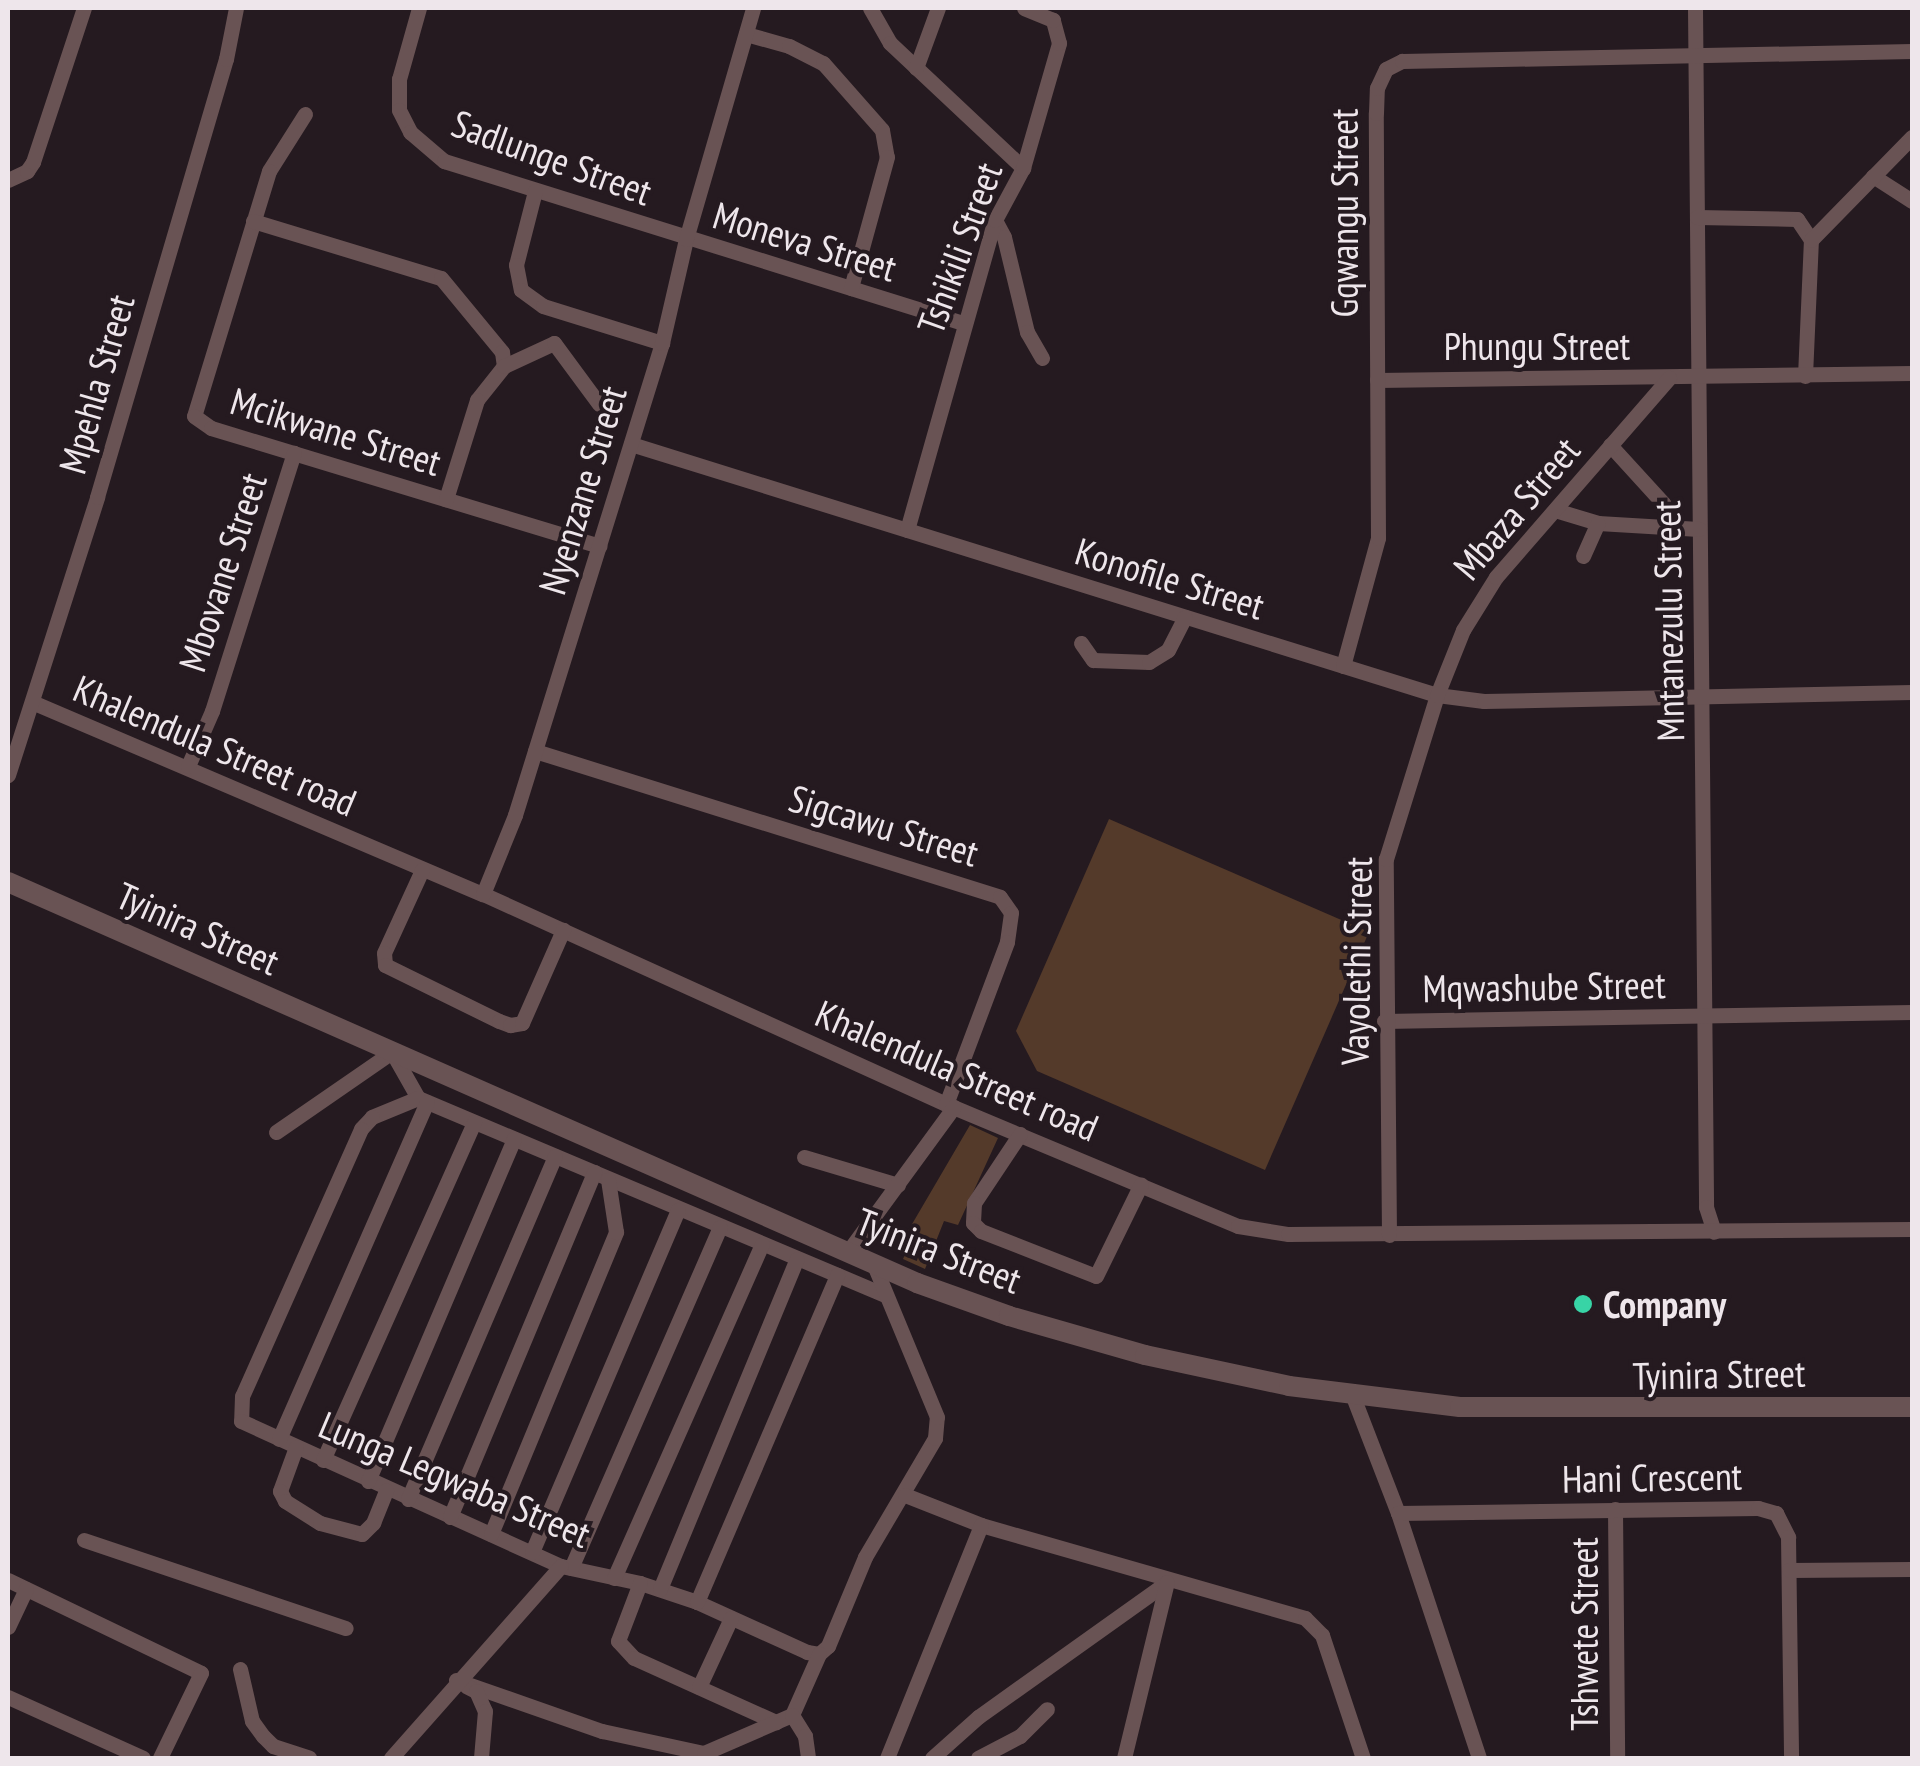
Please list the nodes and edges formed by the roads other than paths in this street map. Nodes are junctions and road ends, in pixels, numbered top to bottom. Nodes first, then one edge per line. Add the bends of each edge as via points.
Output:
1 (84, 8) edge
2 (236, 8) edge
3 (418, 8) edge
4 (753, 8) edge
5 (870, 8) edge
6 (938, 8) edge
7 (1024, 8) edge
8 (1695, 8) edge
9 (746, 34) junction
10 (1912, 51) edge
11 (1696, 56) junction
12 (916, 68) junction
13 (305, 114) dead end
14 (1912, 136) edge
15 (1023, 168) junction
16 (1874, 176) junction
17 (8, 180) edge
18 (535, 192) junction
19 (1912, 201) edge
20 (1697, 217) junction
21 (995, 220) junction
22 (253, 221) junction
23 (686, 239) junction
24 (1811, 240) junction
25 (851, 288) junction
26 (963, 323) junction
27 (662, 342) junction
28 (1042, 358) dead end
29 (504, 366) junction
30 (1912, 373) edge
31 (1806, 376) junction
32 (1669, 378) junction
33 (1698, 378) junction
34 (1377, 380) junction
35 (599, 404) dead end
36 (630, 444) junction
37 (1610, 445) junction
38 (294, 454) junction
39 (446, 498) junction
40 (1555, 510) junction
41 (1598, 523) junction
42 (1675, 528) junction
43 (1699, 529) junction
44 (907, 530) junction
45 (600, 546) junction
46 (1583, 556) dead end
47 (1185, 616) junction
48 (1080, 643) dead end
49 (1343, 666) junction
50 (1912, 692) edge
51 (1437, 695) junction
52 (1701, 696) junction
53 (32, 702) junction
54 (535, 751) junction
55 (188, 766) junction
56 (8, 776) edge
57 (422, 870) junction
58 (8, 882) edge
59 (482, 894) junction
60 (564, 930) junction
61 (1912, 1012) edge
62 (1705, 1016) junction
63 (1384, 1022) junction
64 (392, 1052) junction
65 (423, 1100) junction
66 (950, 1106) junction
67 (474, 1122) junction
68 (276, 1132) dead end
69 (1020, 1134) junction
70 (514, 1139) junction
71 (555, 1156) junction
72 (804, 1157) dead end
73 (601, 1176) junction
74 (1140, 1184) junction
75 (898, 1185) junction
76 (678, 1210) junction
77 (720, 1227) junction
78 (1912, 1230) edge
79 (1714, 1232) junction
80 (1388, 1235) junction
81 (762, 1244) junction
82 (847, 1253) junction
83 (796, 1259) junction
84 (874, 1265) junction
85 (837, 1275) junction
86 (885, 1296) junction
87 (1352, 1394) junction
88 (1912, 1407) edge
89 (279, 1439) junction
90 (296, 1447) junction
91 (323, 1460) junction
92 (368, 1481) junction
93 (386, 1490) junction
94 (905, 1495) junction
95 (408, 1499) junction
96 (1615, 1509) junction
97 (1398, 1512) junction
98 (450, 1517) junction
99 (981, 1525) junction
100 (490, 1534) junction
101 (84, 1540) dead end
102 (532, 1552) junction
103 (566, 1567) junction
104 (1912, 1568) edge
105 (1789, 1570) junction
106 (614, 1578) junction
107 (8, 1580) edge
108 (640, 1582) junction
109 (1168, 1582) junction
110 (26, 1588) junction
111 (660, 1589) junction
112 (696, 1602) junction
113 (731, 1618) junction
114 (8, 1627) edge
115 (346, 1628) dead end
116 (819, 1654) junction
117 (240, 1669) dead end
118 (456, 1680) junction
119 (699, 1688) junction
120 (8, 1697) edge
121 (1048, 1709) dead end
122 (792, 1715) junction
123 (776, 1722) junction
124 (710, 1756) edge
125 (142, 1758) edge
126 (160, 1758) edge
127 (309, 1758) edge
128 (391, 1758) edge
129 (481, 1758) edge
130 (808, 1758) edge
131 (887, 1758) edge
132 (932, 1758) edge
133 (978, 1758) edge
134 (1124, 1758) edge
135 (1363, 1758) edge
136 (1479, 1758) edge
137 (1617, 1758) edge
138 (1791, 1758) edge

1 - 17 street via 32,162
2 - 53 street, Mpehla Street via 222,76
3 - 18 street, Sadlunge Street via 397,93 410,132 444,160
4 - 9 street, Nyenzane Street
5 - 12 street
6 - 12 street
7 - 15 street, Tshikili Street via 1044,14 1060,34
8 - 11 street, Mntanezulu Street
9 - 23 street, Nyenzane Street
9 - 25 street via 823,63 882,130 887,157
10 - 11 street
11 - 20 street, Mntanezulu Street
11 - 34 street, Gqwangu Street via 1402,61 1386,69 1377,88
12 - 15 street
13 - 22 street, Mcikwane Street via 274,160
14 - 16 street
15 - 21 street, Tshikili Street
16 - 19 street
16 - 24 street
18 - 23 street, Sadlunge Street
18 - 27 street via 516,264 521,290 543,306
20 - 24 street via 1797,219
20 - 33 street, Mntanezulu Street
21 - 26 street, Tshikili Street
21 - 28 street via 1027,332
22 - 29 street via 441,278 502,352
22 - 38 street, Mcikwane Street via 194,416 211,428
23 - 25 street, Moneva Street
23 - 27 street, Nyenzane Street
24 - 31 street
25 - 26 street, Moneva Street
26 - 44 street, Tshikili Street
27 - 36 street, Nyenzane Street
29 - 35 street via 554,343
29 - 39 street via 478,400
30 - 31 street, Phungu Street
31 - 33 street, Phungu Street
32 - 33 street, Phungu Street
32 - 34 street, Phungu Street
32 - 37 street, Mbaza Street
33 - 43 street, Mntanezulu Street
34 - 49 street, Gqwangu Street via 1378,538
36 - 44 street, Konofile Street
36 - 45 street, Nyenzane Street
37 - 40 street, Mbaza Street
37 - 42 street via 1663,503
38 - 39 street, Mcikwane Street
38 - 55 street, Mbovane Street via 212,711
39 - 45 street, Mcikwane Street
40 - 41 street
40 - 51 street, Mbaza Street via 1480,600
41 - 42 street
41 - 46 street
42 - 43 street
43 - 52 street, Mntanezulu Street
44 - 47 street, Konofile Street
45 - 54 street, Nyenzane Street
47 - 48 street via 1168,650 1149,662 1093,660
47 - 49 street, Konofile Street
49 - 51 street, Konofile Street
50 - 52 street, Konofile Street
51 - 52 street, Konofile Street via 1484,701
51 - 63 street, Vayolethi Street via 1386,859
52 - 62 street, Mntanezulu Street
53 - 55 street, Khalendula Street road
53 - 56 street, Mpehla Street
54 - 59 street, Nyenzane Street
54 - 66 street, Sigcawu Street via 1000,897 1011,913 1007,942
55 - 57 street, Khalendula Street road
57 - 59 street, Khalendula Street road
57 - 60 street via 384,953 385,965 499,1021 522,1023
58 - 64 street, Tyinira Street
59 - 60 street, Khalendula Street road
60 - 66 street, Khalendula Street road
61 - 62 street, Mqwashube Street
62 - 63 street, Mqwashube Street
62 - 79 street, Mntanezulu Street via 1706,1207
63 - 80 street, Vayolethi Street
64 - 65 street
64 - 68 street
64 - 82 street, Tyinira Street
65 - 67 street
65 - 89 street
65 - 89 street, Lunga Legwaba Street via 372,1117 361,1129 242,1396 241,1421
66 - 69 street, Khalendula Street road
66 - 75 street, Sigcawu Street
67 - 70 street
67 - 91 street
69 - 74 street, Khalendula Street road
69 - 74 street via 974,1203 973,1224 981,1231 1096,1276
70 - 71 street
70 - 92 street
71 - 73 street
71 - 95 street
72 - 75 street
73 - 76 street
73 - 98 street
73 - 100 street via 616,1232
74 - 80 street, Khalendula Street road via 1252,1230
75 - 82 street, Sigcawu Street
76 - 77 street
76 - 102 street
77 - 81 street
77 - 103 street
78 - 79 street, Khalendula Street road
79 - 80 street, Khalendula Street road
81 - 83 street
81 - 106 street
82 - 84 street, Tyinira Street
83 - 85 street
83 - 111 street
84 - 86 street
84 - 87 street, Tyinira Street via 1009,1316 1144,1355
85 - 86 street
85 - 112 street
86 - 94 street via 937,1417 934,1438
87 - 88 street, Tyinira Street via 1567,1410
87 - 97 street
89 - 90 street, Lunga Legwaba Street
90 - 91 street, Lunga Legwaba Street
90 - 93 street via 280,1491 320,1523 362,1534
91 - 92 street, Lunga Legwaba Street
92 - 93 street, Lunga Legwaba Street
93 - 95 street, Lunga Legwaba Street
94 - 99 street
94 - 116 street via 865,1557
95 - 98 street, Lunga Legwaba Street
96 - 97 street, Hani Crescent
96 - 105 street, Hani Crescent via 1766,1509 1787,1528
96 - 137 street, Tshwete Street
97 - 136 street
98 - 100 street, Lunga Legwaba Street
99 - 109 street
99 - 131 street
100 - 102 street, Lunga Legwaba Street
101 - 115 street
102 - 103 street, Lunga Legwaba Street
103 - 106 street, Lunga Legwaba Street
103 - 118 street
104 - 105 street
105 - 138 street, Hani Crescent
106 - 108 street, Lunga Legwaba Street
107 - 110 street
108 - 111 street, Lunga Legwaba Street
108 - 119 street via 618,1641 634,1658
109 - 132 street via 978,1717
109 - 134 street
109 - 135 street via 1317,1626
110 - 114 street
110 - 126 street via 202,1674
111 - 112 street, Lunga Legwaba Street
112 - 113 street, Lunga Legwaba Street
113 - 116 street, Lunga Legwaba Street
113 - 119 street
116 - 122 street
117 - 127 street via 252,1721 263,1736
118 - 124 street via 602,1731
118 - 128 street
118 - 129 street via 476,1690 485,1710
119 - 123 street
120 - 125 street
121 - 133 street via 1020,1736
122 - 123 street
122 - 130 street
123 - 124 street

